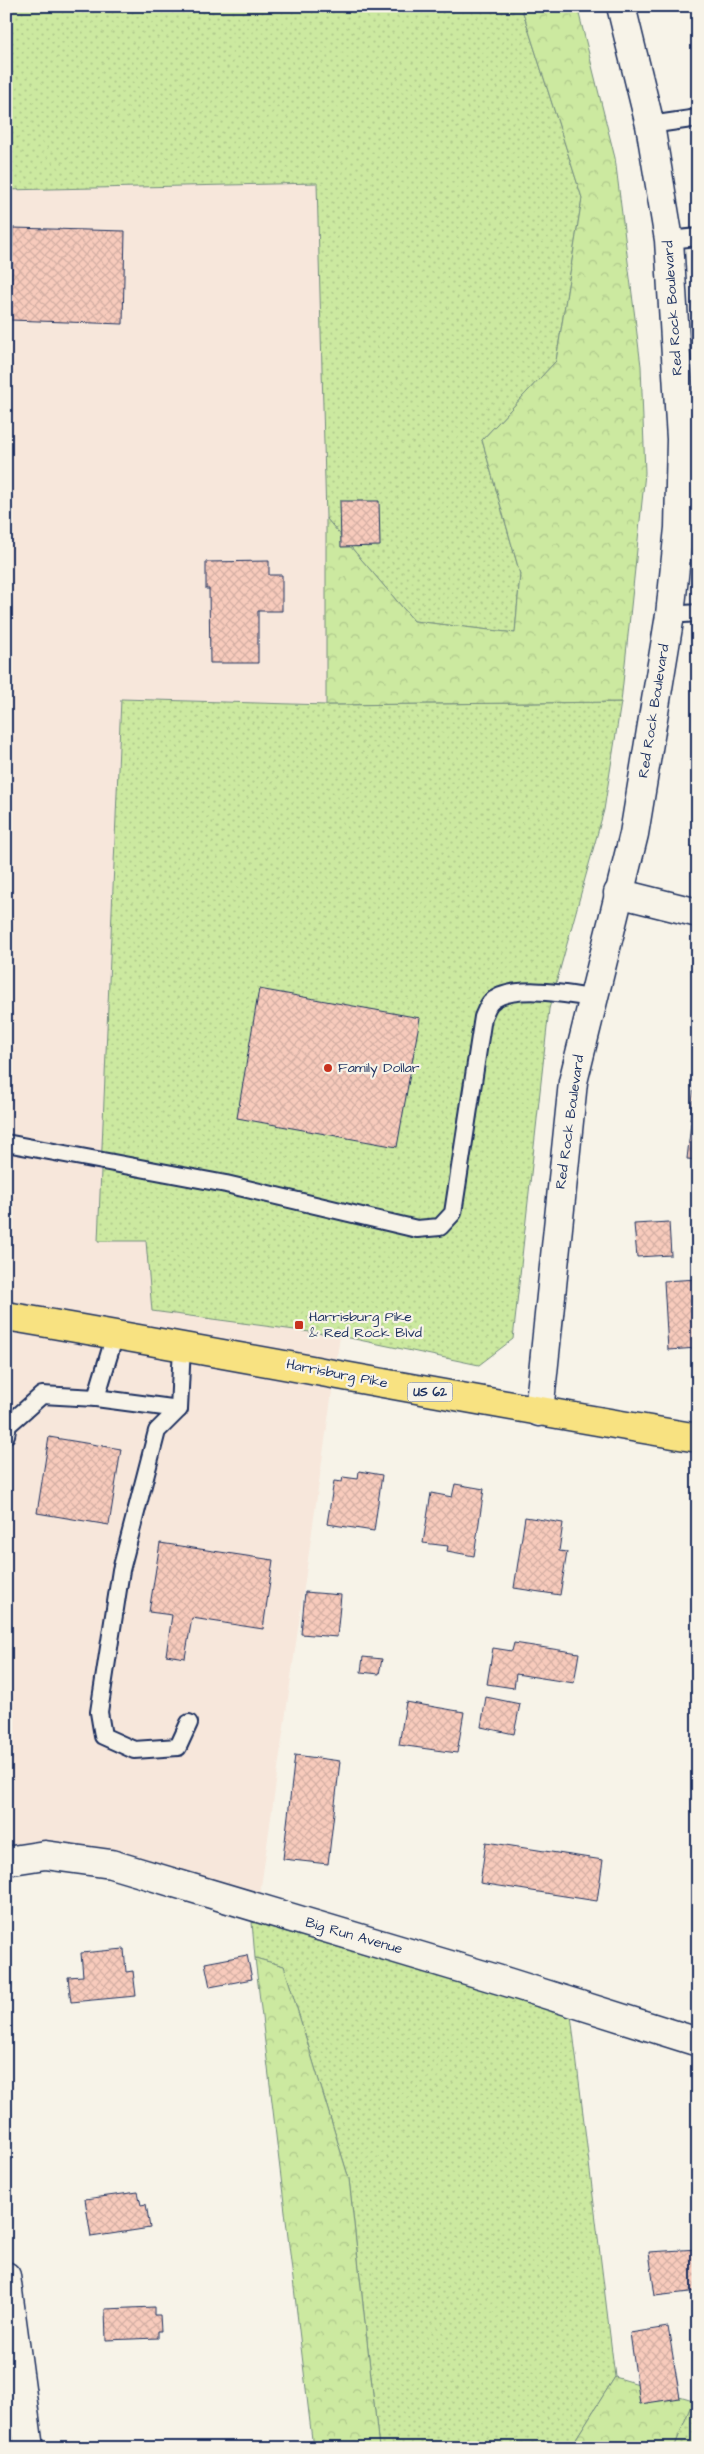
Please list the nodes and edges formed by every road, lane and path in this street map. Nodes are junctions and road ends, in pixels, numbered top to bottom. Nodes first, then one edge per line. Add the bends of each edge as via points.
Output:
1 (622, 6) edge
2 (698, 118) edge
3 (650, 125) junction
4 (698, 237) edge
5 (669, 240) junction
6 (698, 613) edge
7 (670, 615) junction
8 (618, 893) junction
9 (698, 913) edge
10 (592, 998) junction
11 (6, 1143) edge
12 (6, 1316) edge
13 (115, 1335) junction
14 (182, 1346) junction
15 (96, 1398) junction
16 (179, 1409) junction
17 (539, 1412) junction
18 (6, 1435) edge
19 (698, 1438) edge
20 (190, 1723) dead end
21 (6, 1861) edge
22 (698, 2042) edge
23 (6, 2276) edge
24 (29, 2448) edge

1 - 3 street, Red Rock Boulevard
2 - 3 lane
3 - 5 street, Red Rock Boulevard
4 - 5 lane
5 - 7 street, Red Rock Boulevard via 681,439 678,528
6 - 7 lane
7 - 8 street, Red Rock Boulevard via 634,834
8 - 9 street
8 - 10 street, Red Rock Boulevard
10 - 11 lane via 560,992 530,992 499,997 489,1004 483,1017 453,1213 440,1227 417,1229 226,1184
10 - 17 street, Red Rock Boulevard via 573,1082
12 - 13 main road, Harrisburg Pike / US 62
13 - 14 main road, Harrisburg Pike / US 62
13 - 15 lane
14 - 16 lane
14 - 17 main road, Harrisburg Pike / US 62
15 - 16 lane
15 - 18 lane via 42,1395 8,1425
16 - 20 lane via 157,1431 121,1570 99,1712 104,1736 134,1750 178,1748
17 - 19 main road, Harrisburg Pike / US 62
21 - 22 street, Big Run Avenue via 45,1856 111,1864
23 - 24 street

